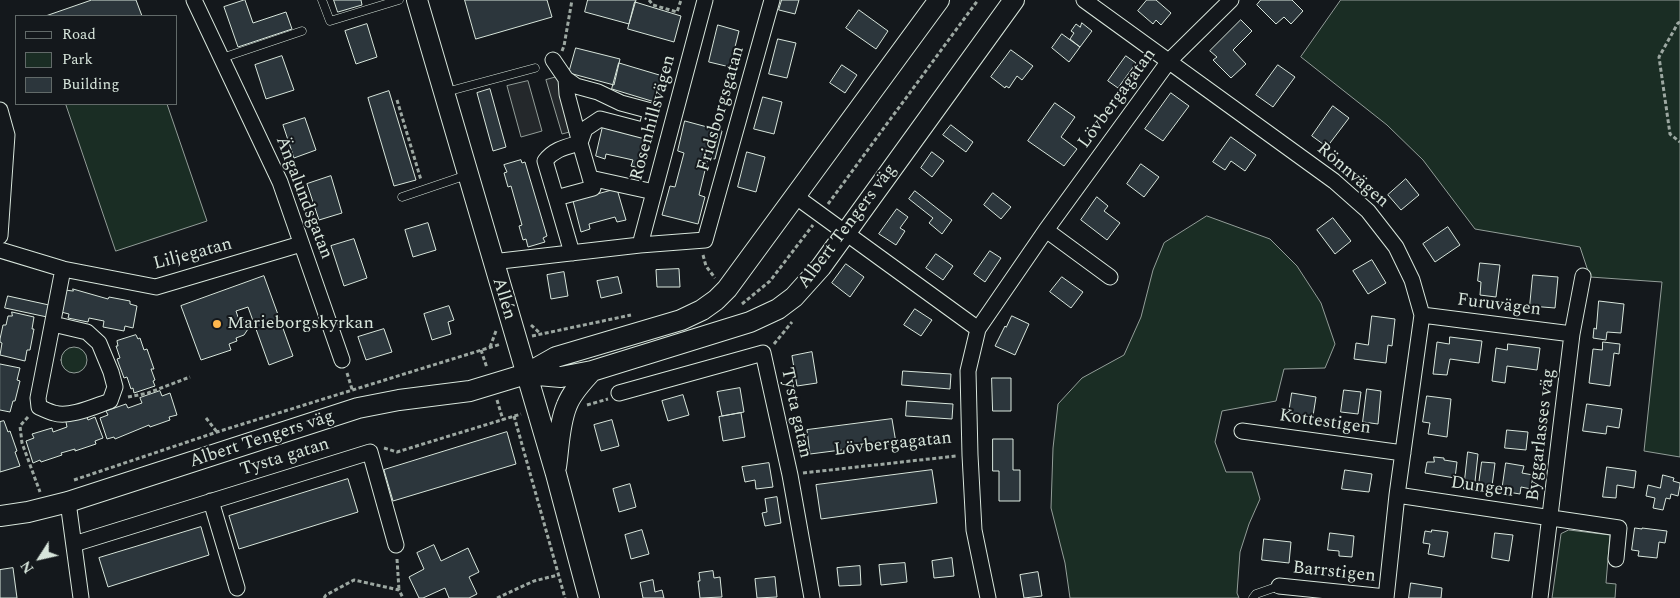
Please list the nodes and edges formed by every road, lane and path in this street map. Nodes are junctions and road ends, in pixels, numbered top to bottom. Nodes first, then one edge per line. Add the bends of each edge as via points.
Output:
1 (194, 0) edge
2 (322, 0) edge
3 (399, 0) edge
4 (417, 0) edge
5 (572, 0) edge
6 (649, 0) edge
7 (680, 0) edge
8 (705, 0) edge
9 (772, 0) edge
10 (939, 0) edge
11 (978, 0) edge
12 (1014, 0) edge
13 (1084, 0) edge
14 (1231, 0) edge
15 (1680, 22) edge
16 (302, 31) dead end
17 (222, 58) junction
18 (554, 60) joint
19 (1169, 61) junction
20 (535, 68) dead end
21 (566, 79) junction
22 (598, 92) junction
23 (444, 93) junction
24 (397, 100) dead end
25 (0, 110) edge
26 (600, 119) junction
27 (1680, 142) edge
28 (580, 143) junction
29 (467, 175) junction
30 (590, 178) junction
31 (424, 190) junction
32 (654, 192) junction
33 (795, 196) junction
34 (402, 197) dead end
35 (556, 198) junction
36 (821, 214) junction
37 (1046, 230) junction
38 (846, 233) junction
39 (0, 236) edge
40 (301, 244) junction
41 (640, 245) junction
42 (0, 250) edge
43 (572, 253) junction
44 (492, 262) junction
45 (63, 269) junction
46 (1583, 276) dead end
47 (715, 277) dead end
48 (1110, 277) dead end
49 (709, 283) dead end
50 (742, 304) dead end
51 (632, 314) dead end
52 (1422, 315) junction
53 (53, 324) junction
54 (978, 329) junction
55 (541, 334) dead end
56 (1572, 334) junction
57 (490, 347) dead end
58 (481, 350) dead end
59 (342, 360) dead end
60 (592, 371) junction
61 (526, 374) junction
62 (190, 377) dead end
63 (619, 393) dead end
64 (110, 401) junction
65 (39, 407) junction
66 (206, 418) dead end
67 (1242, 431) dead end
68 (217, 432) dead end
69 (376, 450) junction
70 (1403, 452) junction
71 (970, 455) junction
72 (556, 474) junction
73 (790, 475) junction
74 (41, 495) dead end
75 (1397, 495) junction
76 (210, 501) junction
77 (68, 502) junction
78 (0, 516) edge
79 (1551, 517) junction
80 (74, 544) junction
81 (396, 545) joint
82 (1616, 559) dead end
83 (558, 575) junction
84 (1279, 586) joint
85 (237, 588) dead end
86 (399, 590) junction
87 (1386, 597) edge
88 (81, 598) edge
89 (324, 598) edge
90 (403, 598) edge
91 (497, 598) edge
92 (565, 598) edge
93 (589, 598) edge
94 (812, 598) edge
95 (988, 598) edge
96 (1253, 598) edge
97 (1540, 598) edge

1 - 17 street, Ängalundsgatan
2 - 3 lane via 330,22
4 - 23 main road, Allén
5 - 18 path via 564,46
6 - 7 path via 653,5 677,12
8 - 32 street, Rosenhillsvägen
9 - 41 street, Fridsborgsgatan via 705,240
10 - 33 main road, Albert Tengers väg
11 - 36 path
12 - 38 main road, Albert Tengers väg
13 - 19 street, Rönnvägen
14 - 19 street, Lövbergagatan
15 - 27 path via 1659,57 1670,134
16 - 17 lane
17 - 40 street, Ängalundsgatan via 280,182
18 - 21 street
19 - 37 street, Lövbergagatan
19 - 52 street, Rönnvägen via 1368,210 1396,247 1412,280
20 - 23 lane
21 - 22 street via 576,86
21 - 28 street
22 - 26 street via 604,100
22 - 26 street via 651,112 646,131
23 - 29 main road, Allén
24 - 31 path
25 - 39 street via 7,135
26 - 28 street via 585,129
28 - 30 street
28 - 35 street via 551,153 545,161
29 - 31 lane
29 - 44 main road, Allén
30 - 32 street
30 - 35 street via 593,188
31 - 34 lane
32 - 41 street, Rosenhillsvägen
33 - 36 street
33 - 61 main road, Albert Tengers väg via 727,288 702,310 681,320 556,357
35 - 43 street
36 - 38 street
36 - 50 path via 770,281
37 - 48 street
37 - 54 street, Lövbergagatan
38 - 54 street
38 - 60 main road, Albert Tengers väg via 808,282 778,309 750,322
40 - 45 street, Liljegatan via 156,287
40 - 59 street, Ängalundsgatan
41 - 43 street
42 - 45 street, Liljegatan
43 - 44 street
44 - 61 main road, Allén
45 - 53 street
46 - 56 street, Byggarlasses väg
47 - 49 path
51 - 55 path
52 - 56 street, Furuvägen
52 - 70 street, Rönnvägen
53 - 64 street via 87,332 99,343 116,387
53 - 65 street
54 - 71 street, Lövbergagatan via 968,371
56 - 79 street, Byggarlasses väg
57 - 58 path
60 - 61 main road, Albert Tengers väg via 561,377
60 - 72 main road via 567,404
61 - 72 main road, Allén
61 - 77 main road, Albert Tengers väg via 470,391 358,408
62 - 64 path via 148,393
63 - 73 street, Tysta gatan via 763,352
64 - 65 street via 65,414
65 - 74 path via 20,426 22,443
66 - 68 path
67 - 70 street, Kottestigen
69 - 76 street, Tysta gatan
69 - 81 street
69 - 83 path via 397,452 514,416
70 - 75 street, Rönnvägen
71 - 73 path, Lövbergagatan
71 - 95 street, Lövbergagatan via 974,530
72 - 93 main road, Allén
73 - 94 street, Tysta gatan
75 - 79 street, Dungen
75 - 87 street, Rönnvägen
76 - 80 street, Tysta gatan
76 - 85 street
77 - 78 main road, Albert Tengers väg
77 - 80 street
79 - 82 street, Dungen via 1618,528
79 - 97 street, Byggarlasses väg
80 - 88 street
81 - 86 path
83 - 91 path via 534,580
83 - 92 path
84 - 87 street, Barrstigen
84 - 96 lane
86 - 89 path via 354,580
86 - 90 path

